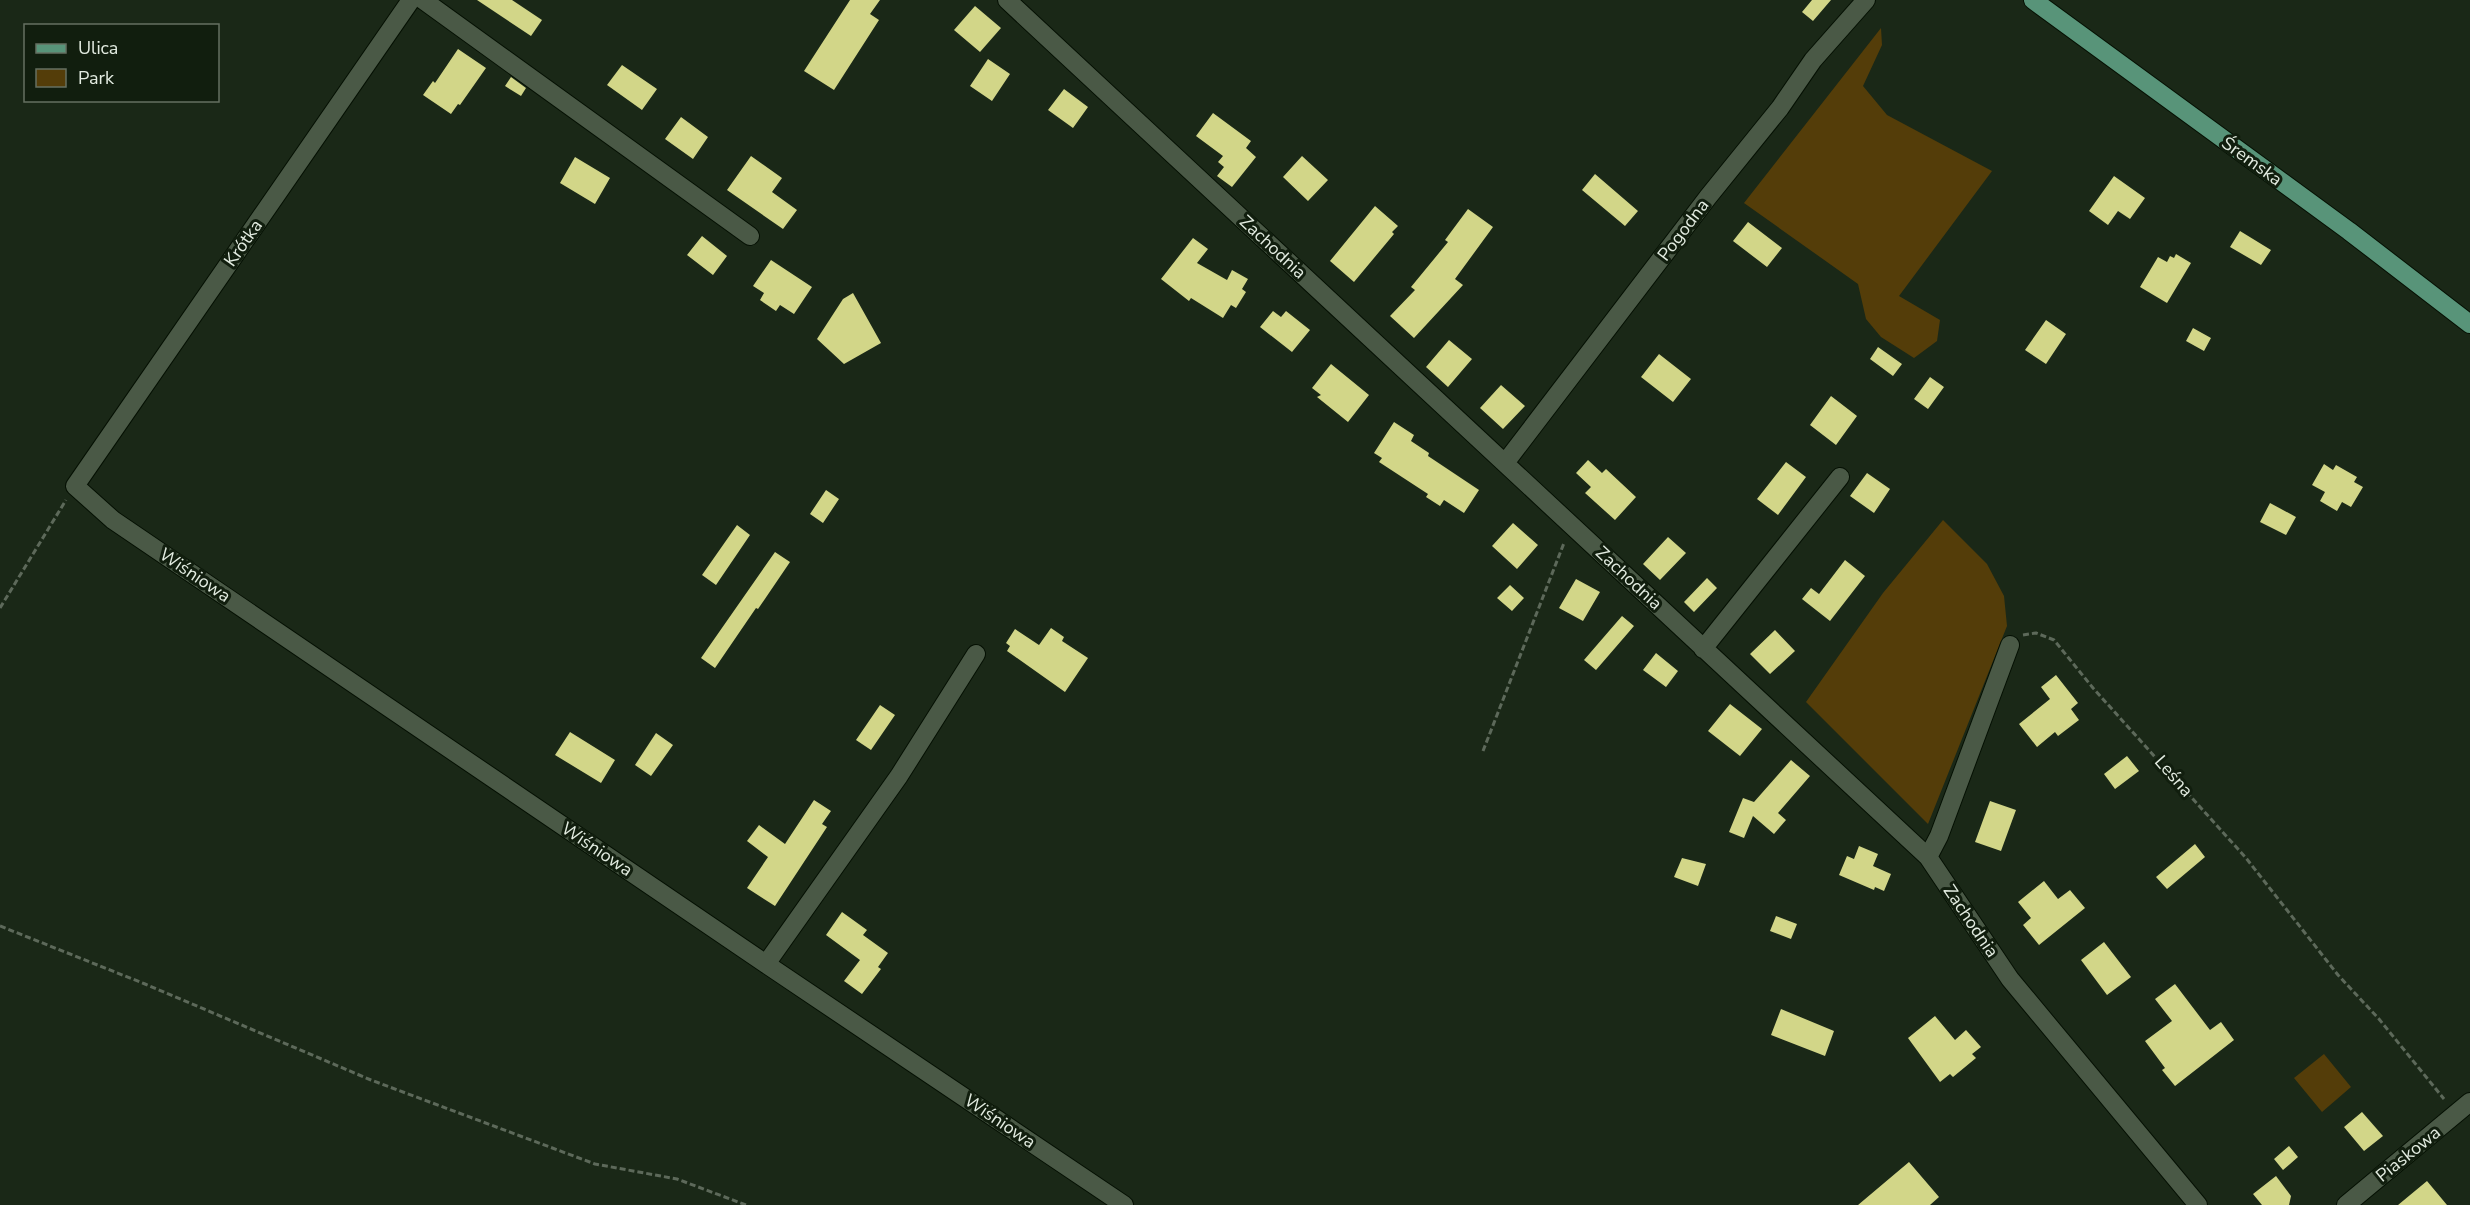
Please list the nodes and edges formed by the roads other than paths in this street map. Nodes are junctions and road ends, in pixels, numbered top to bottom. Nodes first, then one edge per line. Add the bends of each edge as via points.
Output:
1 (411, 0) edge
2 (423, 0) edge
3 (1007, 0) edge
4 (1866, 0) edge
5 (2033, 0) edge
6 (750, 236) dead end
7 (2470, 324) edge
8 (1505, 463) junction
9 (1840, 477) dead end
10 (75, 486) joint
11 (2010, 645) road end
12 (1703, 649) junction
13 (976, 654) dead end
14 (1928, 857) junction
15 (766, 964) junction
16 (2466, 1113) edge
17 (1124, 1205) edge
18 (2198, 1205) edge
19 (2346, 1205) edge

1 - 10 street, Krótka
2 - 6 street
3 - 8 street, Zachodnia
4 - 8 street, Pogodna via 1819,54
5 - 7 main road, Śremska
8 - 12 street, Zachodnia
9 - 12 street
10 - 15 street, Wiśniowa via 113,520
11 - 14 street
12 - 14 street, Zachodnia
13 - 15 street via 899,776
14 - 18 street, Zachodnia via 2010,979
15 - 17 street, Wiśniowa
16 - 19 street, Piaskowa

